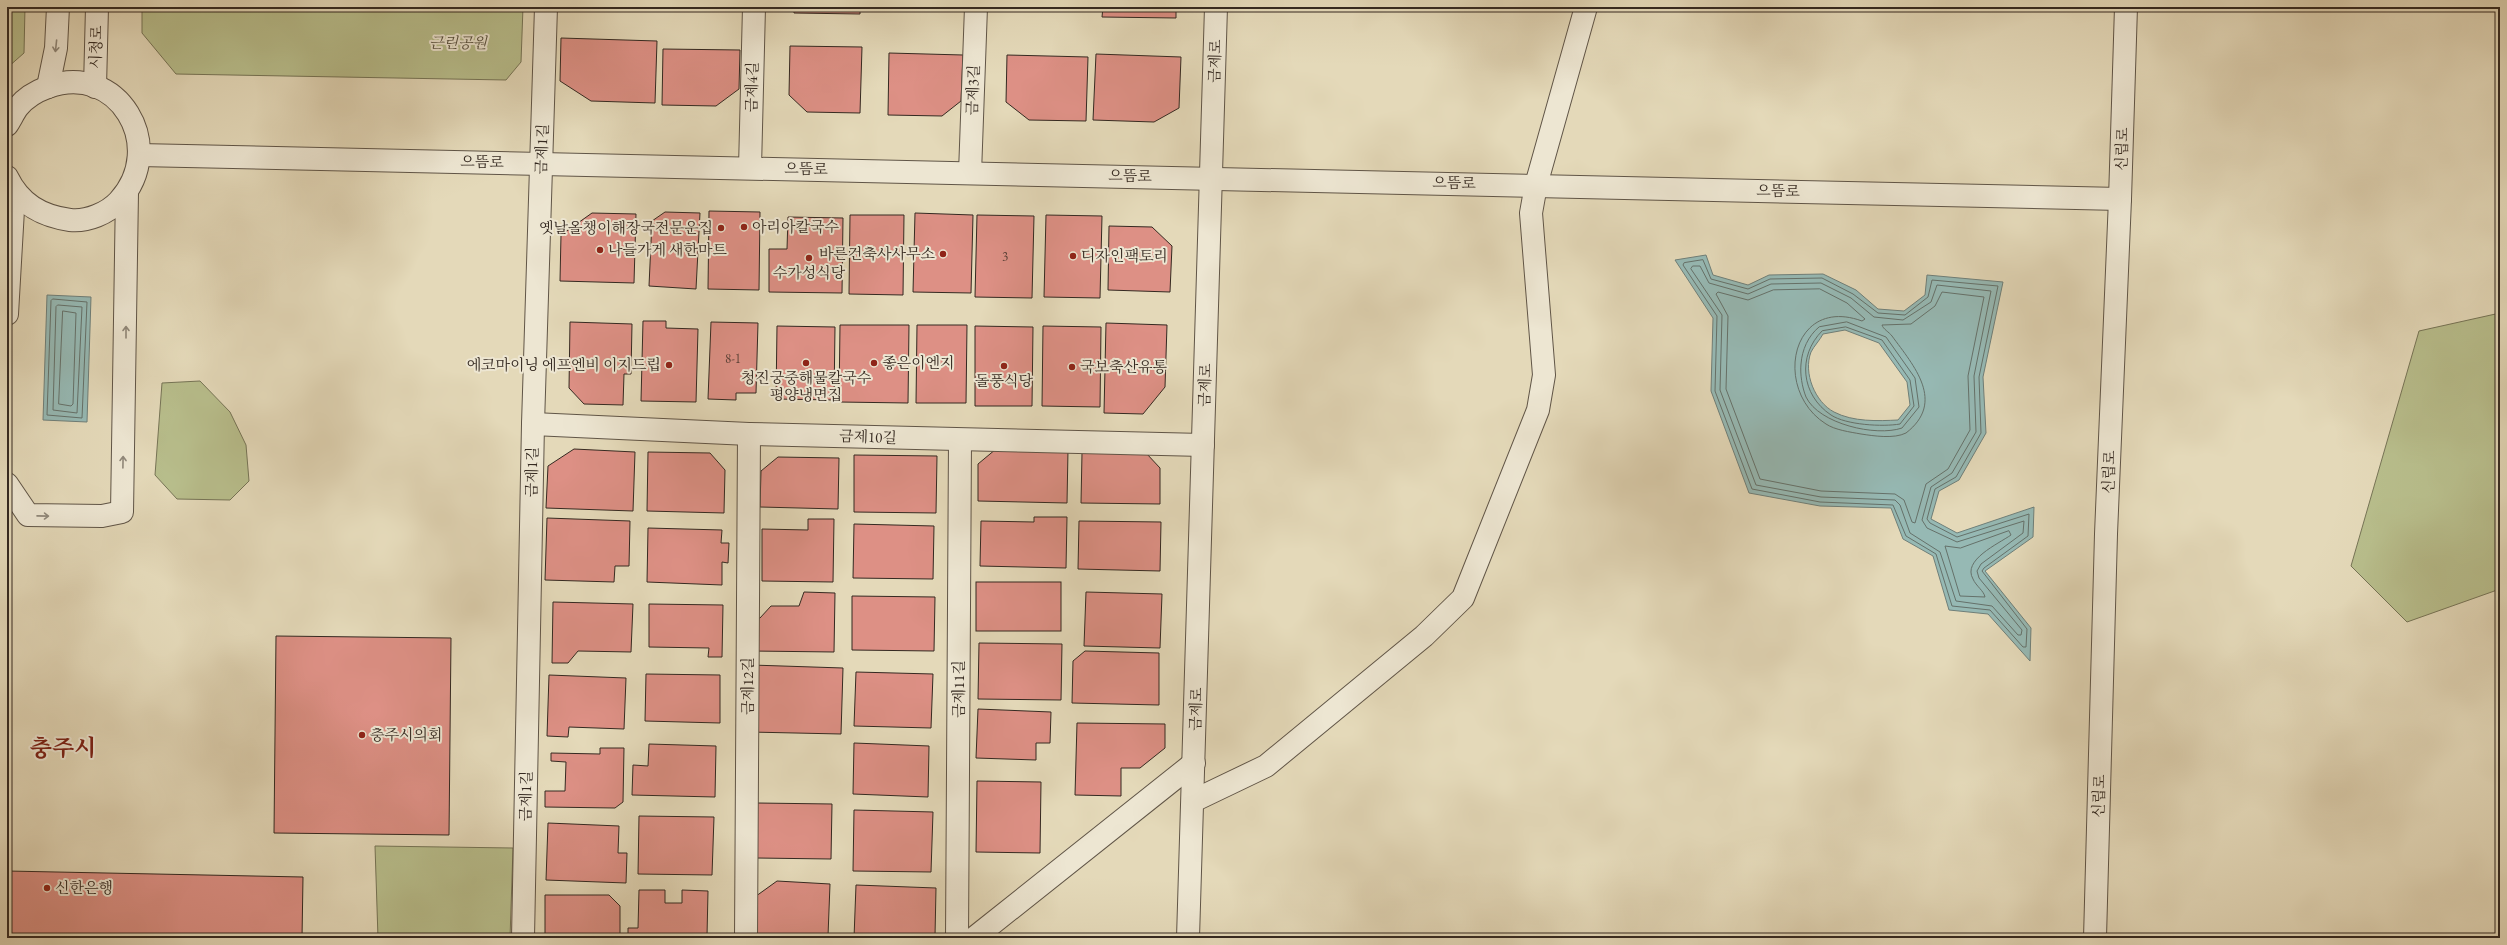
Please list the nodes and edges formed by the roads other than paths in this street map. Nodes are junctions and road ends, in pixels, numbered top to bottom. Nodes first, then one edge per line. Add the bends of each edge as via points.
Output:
1 (58, 7) edge
2 (97, 7) edge
3 (546, 7) edge
4 (754, 7) edge
5 (976, 7) edge
6 (1216, 7) edge
7 (1586, 7) edge
8 (2126, 7) edge
9 (48, 87) junction
10 (95, 87) junction
11 (7, 125) edge
12 (140, 155) junction
13 (541, 164) junction
14 (750, 168) junction
15 (970, 173) junction
16 (1211, 178) junction
17 (11, 184) edge
18 (1536, 185) junction
19 (127, 192) junction
20 (2120, 198) junction
21 (7, 314) edge
22 (532, 424) junction
23 (749, 434) junction
24 (960, 440) junction
25 (1204, 445) junction
26 (7, 484) edge
27 (1194, 763) junction
28 (1193, 800) junction
29 (523, 938) edge
30 (746, 938) edge
31 (957, 938) edge
32 (974, 938) edge
33 (1188, 938) edge
34 (2095, 938) edge

1 -> 9 street via 56,48
2 - 10 street, 시청로
3 - 13 street, 금제1길
4 - 14 street, 금제4길
5 - 15 street, 금제3길
6 - 16 street, 금제로
7 - 18 street
8 - 20 street, 신립로
9 - 10 street via 58,83 82,83
9 - 11 street via 37,91 19,106
10 - 12 street via 104,90 122,105 135,124 141,145
12 - 13 street, 으뜸로
12 - 19 street via 139,167
13 - 14 street, 으뜸로
13 - 22 street, 금제1길
14 - 15 street, 으뜸로
15 - 16 street, 으뜸로
16 - 18 street, 으뜸로
16 - 25 street, 금제로
17 - 19 street via 31,208 52,218 74,221 96,216 116,204
17 - 21 street
18 - 20 street, 으뜸로
18 - 28 street via 1531,213 1544,376 1538,410 1464,598 1424,636 1266,766
26 -> 19 street via 28,516 102,516 122,512
20 - 34 street, 신립로 via 2106,534
22 - 23 street, 금제10길
22 - 29 street, 금제1길
23 - 24 street, 금제10길
23 - 30 street, 금제12길
24 - 25 street, 금제10길
24 - 31 street, 금제11길
25 - 27 street, 금제로
27 - 28 street, 금제로
27 - 32 street
28 - 33 street, 금제로

